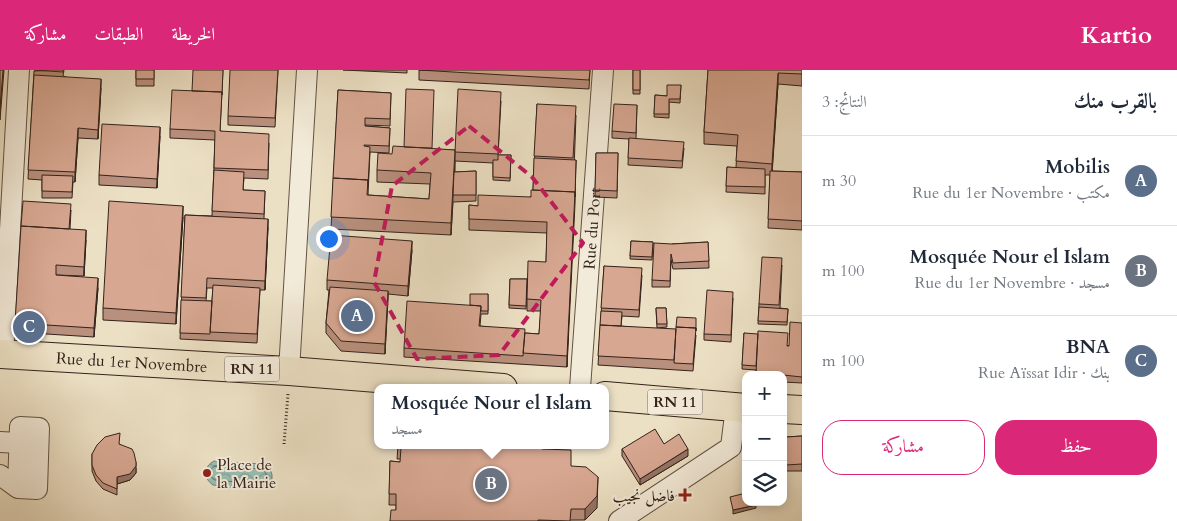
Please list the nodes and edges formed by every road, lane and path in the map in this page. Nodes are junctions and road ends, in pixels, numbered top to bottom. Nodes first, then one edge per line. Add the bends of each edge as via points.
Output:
1 (19, 70) edge
2 (307, 70) edge
3 (604, 70) edge
4 (5, 218) edge
5 (1, 354) edge
6 (289, 371) junction
7 (453, 384) edge
8 (580, 384) edge
9 (609, 396) edge
10 (741, 407) edge
11 (787, 410) edge
12 (802, 410) edge
13 (10, 442) edge
14 (284, 444) dead end
15 (0, 476) edge
16 (619, 521) edge

1 - 4 street
2 - 6 street
3 - 8 street, Rue du Port
4 - 5 street
5 - 6 main road, Rue du 1er Novembre / RN 11
6 - 7 main road, Rue du 1er Novembre / RN 11
6 - 14 path
9 - 10 main road, RN 11
10 - 16 street via 731,447
11 - 12 main road
13 - 15 street via 20,427 40,428 37,489 18,488

